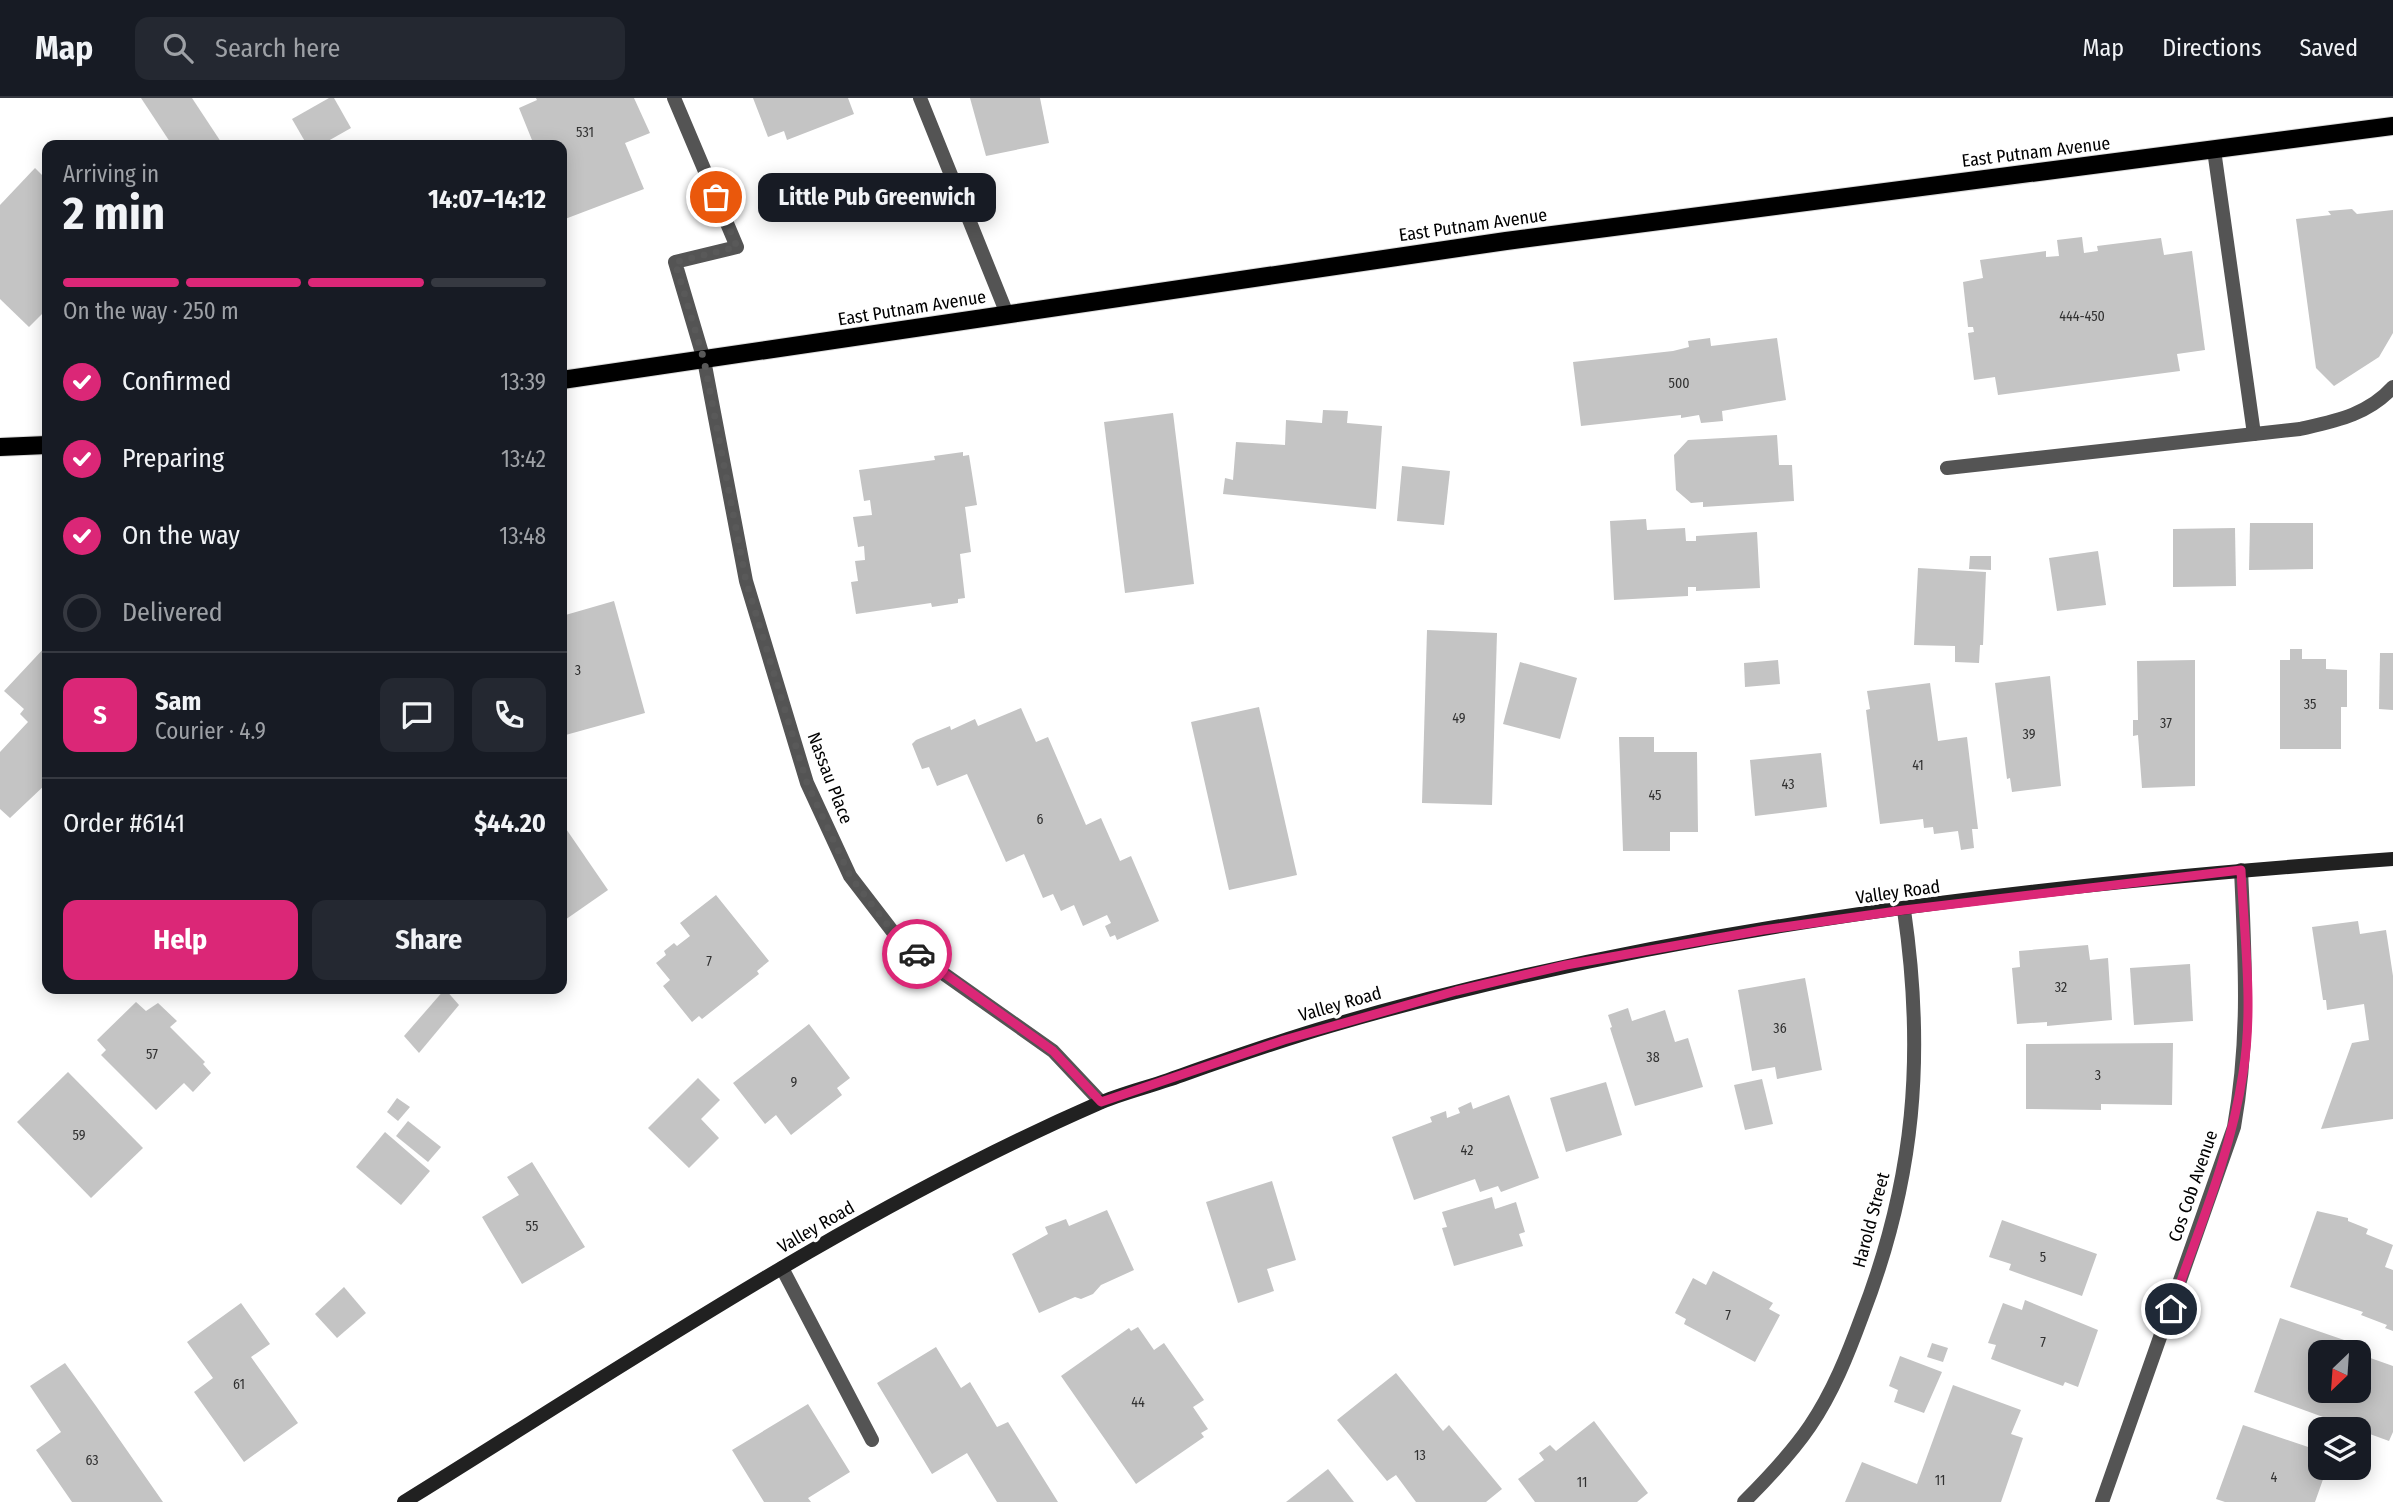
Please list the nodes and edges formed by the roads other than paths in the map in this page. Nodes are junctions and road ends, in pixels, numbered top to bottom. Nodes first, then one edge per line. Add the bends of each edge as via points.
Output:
1 (674, 98) edge
2 (920, 98) edge
3 (2393, 126) edge
4 (2214, 150) junction
5 (1007, 314) junction
6 (704, 360) junction
7 (567, 379) edge
8 (2393, 387) edge
9 (2254, 434) junction
10 (42, 445) edge
11 (0, 447) edge
12 (1947, 468) dead end
13 (2393, 859) edge
14 (2241, 870) junction
15 (1904, 910) junction
16 (1101, 1102) junction
17 (782, 1268) junction
18 (872, 1440) dead end
19 (404, 1502) edge
20 (1744, 1502) edge
21 (2102, 1502) edge

1 - 6 street, Nassau Place via 737,247 675,262
2 - 5 street
3 - 4 main road, East Putnam Avenue
4 - 5 main road, East Putnam Avenue via 1519,240
4 - 9 street
5 - 6 main road, East Putnam Avenue
6 - 7 main road, East Putnam Avenue
6 - 16 street, Nassau Place via 746,581 807,783 850,876 903,945 1053,1051
8 - 9 street via 2350,418
9 - 12 street
10 - 11 main road
13 - 14 main road, Valley Road
14 - 15 main road, Valley Road
14 - 21 street, Cos Cob Avenue via 2247,1004 2244,1070 2234,1127
15 - 16 main road, Valley Road via 1566,965 1468,988 1284,1040
15 - 20 street, Harold Street via 1914,979 1915,1069 1911,1136 1898,1205 1871,1295 1842,1369 1810,1426 1776,1471
16 - 17 main road, Valley Road via 923,1189
17 - 18 street
17 - 19 main road, Valley Road

